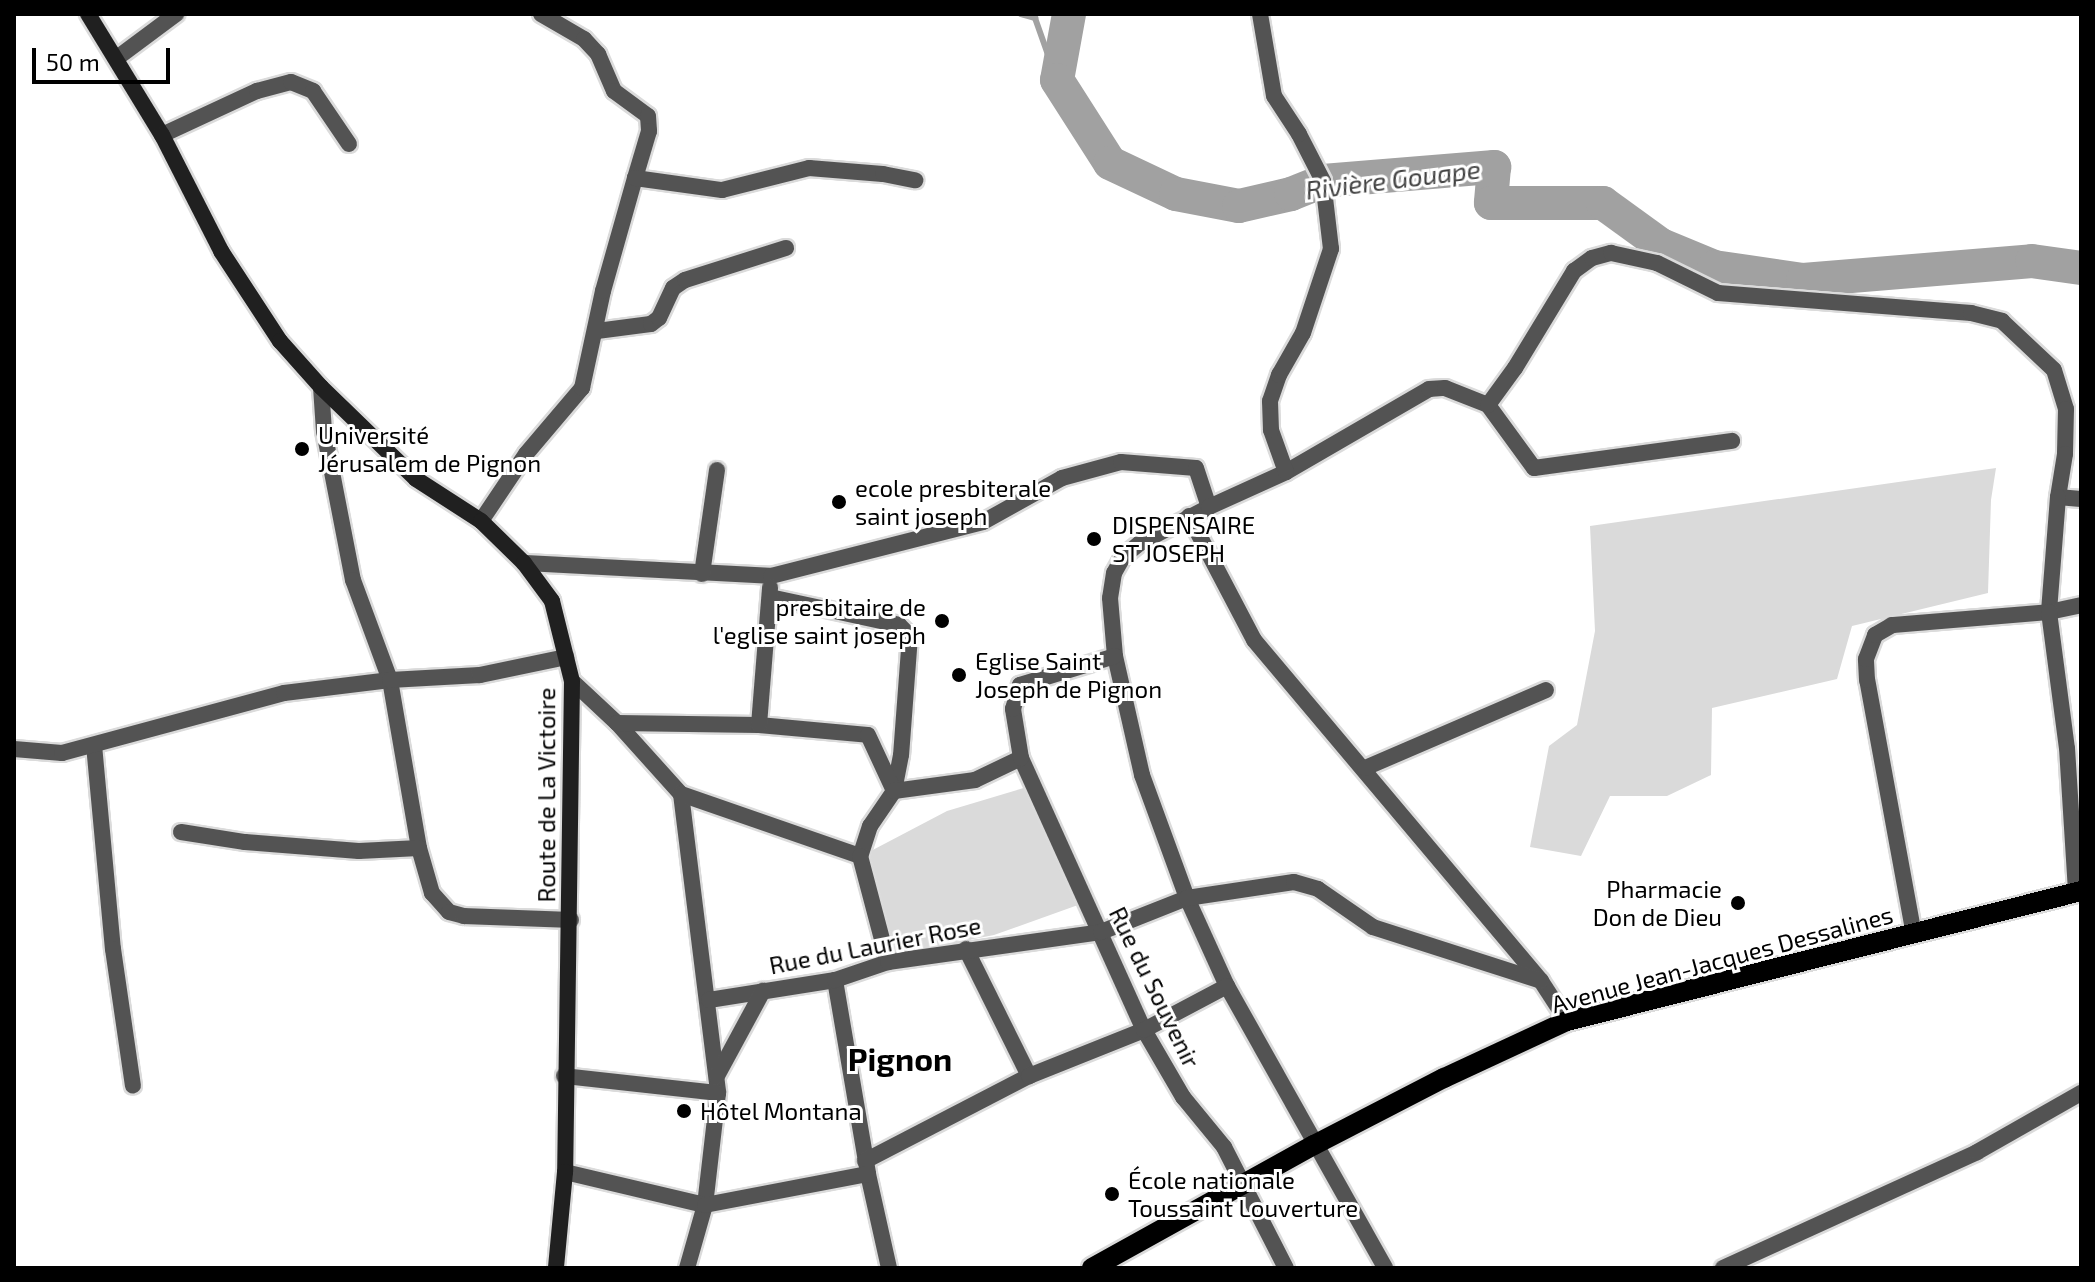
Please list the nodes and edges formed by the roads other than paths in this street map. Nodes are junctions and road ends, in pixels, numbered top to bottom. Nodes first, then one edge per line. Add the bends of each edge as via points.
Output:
1 (88, 14) edge
2 (176, 14) edge
3 (541, 14) edge
4 (1260, 14) edge
5 (117, 58) junction
6 (162, 135) junction
7 (349, 144) dead end
8 (635, 178) junction
9 (915, 180) dead end
10 (786, 248) dead end
11 (597, 331) junction
12 (321, 387) junction
13 (1488, 405) junction
14 (1732, 441) dead end
15 (717, 470) dead end
16 (1286, 472) junction
17 (2058, 497) junction
18 (2081, 499) edge
19 (1209, 507) junction
20 (1189, 516) junction
21 (481, 521) junction
22 (524, 563) junction
23 (702, 574) junction
24 (771, 576) junction
25 (770, 597) junction
26 (2081, 605) edge
27 (2049, 612) junction
28 (1115, 656) junction
29 (566, 657) junction
30 (390, 680) junction
31 (572, 681) junction
32 (1546, 690) dead end
33 (617, 723) junction
34 (759, 725) junction
35 (94, 745) junction
36 (14, 749) edge
37 (1021, 758) junction
38 (1365, 768) junction
39 (894, 791) junction
40 (681, 794) junction
41 (181, 832) dead end
42 (419, 848) junction
43 (860, 856) junction
44 (2079, 892) edge
45 (1187, 898) junction
46 (571, 920) junction
47 (1101, 932) junction
48 (1914, 935) junction
49 (966, 949) junction
50 (888, 962) junction
51 (835, 980) junction
52 (1541, 981) junction
53 (1227, 986) junction
54 (763, 991) junction
55 (709, 1000) junction
56 (1567, 1021) junction
57 (1144, 1030) junction
58 (564, 1076) junction
59 (1029, 1076) junction
60 (718, 1085) junction
61 (133, 1086) dead end
62 (2081, 1093) edge
63 (1314, 1145) junction
64 (866, 1168) junction
65 (565, 1172) junction
66 (1243, 1185) junction
67 (705, 1205) junction
68 (1119, 1261) edge
69 (556, 1268) edge
70 (687, 1268) edge
71 (889, 1268) edge
72 (1092, 1268) edge
73 (1286, 1268) edge
74 (1385, 1268) edge
75 (1723, 1268) edge

1 - 5 street, Route de La Victoire
2 - 5 street
3 - 8 street via 584,39 598,54 614,91 648,116 649,131
4 - 16 street via 1274,96 1323,181 1331,249 1303,333 1270,401 1271,430
5 - 6 street, Route de La Victoire
6 - 7 street via 257,91 291,82 313,91
6 - 12 street, Route de La Victoire via 221,251 280,341
8 - 9 street via 722,190 809,168
8 - 11 street
10 - 11 street via 685,280 673,288 651,324
11 - 21 street via 582,388 533,445
12 - 21 street, Route de La Victoire via 416,479
12 - 30 street via 324,431 353,580
13 - 14 street via 1534,468
13 - 16 street via 1445,388 1429,389
13 - 17 street via 1574,271 1592,258 1630,255 1718,293 1971,313 2002,321 2054,370 2066,409
15 - 23 street
16 - 19 street
17 - 18 street
17 - 27 street
19 - 20 street
19 - 24 street via 1196,468 1121,462 1062,478 983,522
20 - 28 street via 1140,543 1119,565 1110,598
20 - 38 street via 1254,640
21 - 22 street, Route de La Victoire
22 - 23 street
22 - 29 street, Route de La Victoire via 552,601
23 - 24 street
24 - 25 street
25 - 34 street
25 - 39 street via 899,625 910,636
26 - 27 street
27 - 44 street
27 - 48 street via 1892,625 1875,635 1866,659 1867,680
28 - 37 street, Rue du Souvenir via 1020,685 1013,709
28 - 45 street via 1142,775
29 - 30 street via 480,675
29 - 31 street, Route de La Victoire
30 - 35 street via 284,693
30 - 42 street
31 - 33 street
31 - 46 street, Route de La Victoire
32 - 38 street
33 - 34 street
33 - 40 street
34 - 39 street via 868,735
35 - 36 street via 62,753
35 - 61 street via 113,949
37 - 39 street via 975,780
37 - 47 street, Rue du Souvenir
38 - 52 street
39 - 43 street via 870,826
40 - 43 street
40 - 55 street
41 - 42 street via 344,850
42 - 46 street via 432,893 449,912
43 - 50 street
44 - 48 main road, Avenue Jean-Jacques Dessalines
45 - 47 street, Rue du Laurier Rose
45 - 52 street, Rue du Laurier Rose via 1294,882 1318,889 1373,927
45 - 53 street
46 - 58 street, Route de La Victoire
47 - 49 street, Rue du Laurier Rose
47 - 57 street, Rue du Souvenir
48 - 56 main road, Avenue Jean-Jacques Dessalines
49 - 50 street, Rue du Laurier Rose
49 - 59 street
50 - 51 street, Rue du Laurier Rose
51 - 54 street, Rue du Laurier Rose
51 - 64 street
52 - 56 street
53 - 57 street
53 - 63 street
54 - 55 street, Rue du Laurier Rose
54 - 60 street
55 - 60 street
56 - 63 main road, Avenue Jean-Jacques Dessalines
57 - 59 street
57 - 66 street, Rue du Souvenir via 1183,1097 1224,1147
58 - 60 street
58 - 65 street, Route de La Victoire
59 - 64 street
60 - 67 street
62 - 75 street via 1977,1152
63 - 66 main road, Avenue Jean-Jacques Dessalines
63 - 74 street
64 - 67 street
64 - 71 street
65 - 67 street
65 - 69 street, Route de La Victoire
66 - 68 main road, Avenue Jean-Jacques Dessalines
66 - 73 street, Rue du Souvenir
67 - 70 street
68 - 72 main road, Avenue Jean-Jacques Dessalines

